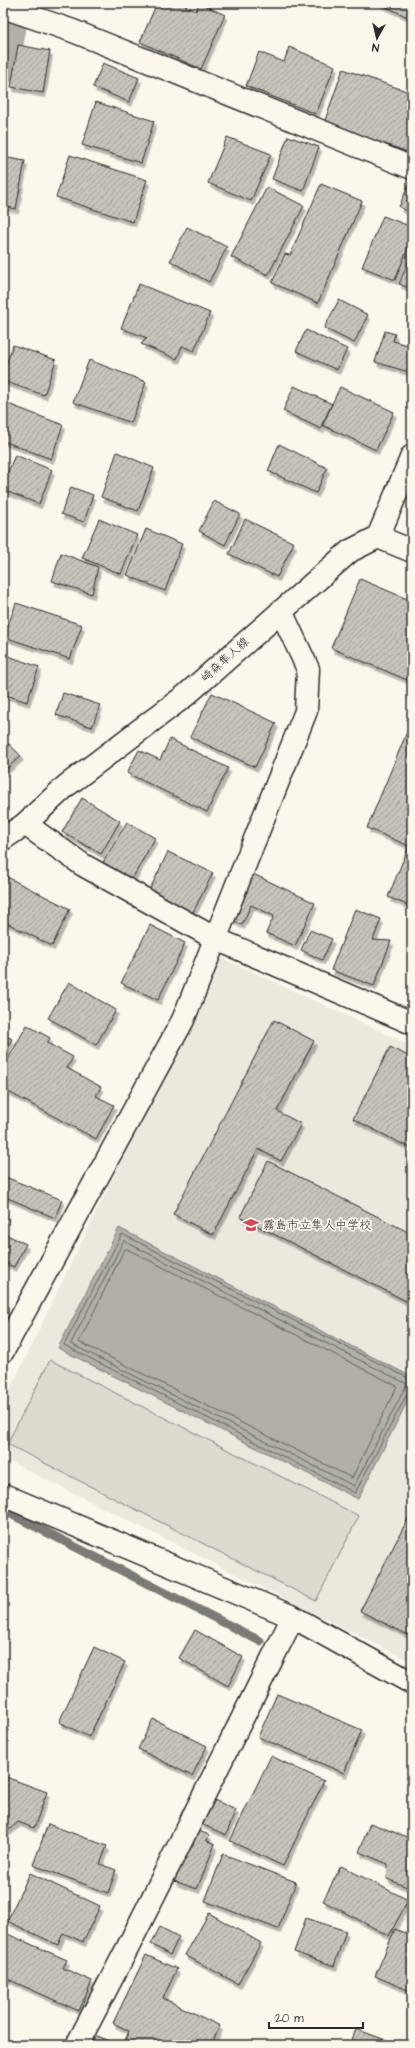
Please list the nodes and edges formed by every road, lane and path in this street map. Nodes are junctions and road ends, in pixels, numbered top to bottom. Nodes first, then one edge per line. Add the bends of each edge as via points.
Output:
1 (3, 7) edge
2 (412, 168) edge
3 (412, 456) edge
4 (378, 537) junction
5 (412, 551) edge
6 (281, 611) junction
7 (25, 824) junction
8 (3, 839) edge
9 (216, 939) junction
10 (412, 1023) edge
11 (3, 1351) edge
12 (3, 1495) edge
13 (293, 1617) junction
14 (412, 1683) edge
15 (77, 2045) edge

1 - 2 street via 73,31
3 - 4 street
4 - 5 street
4 - 6 street, 崎森隼人線 via 350,550
6 - 7 street, 崎森隼人線 via 186,695 66,786
6 - 9 street via 308,669 306,712
7 - 8 street, 崎森隼人線
7 - 9 street via 83,865
9 - 10 street
9 - 11 street via 183,1020
12 - 13 street
13 - 14 street
13 - 15 street

